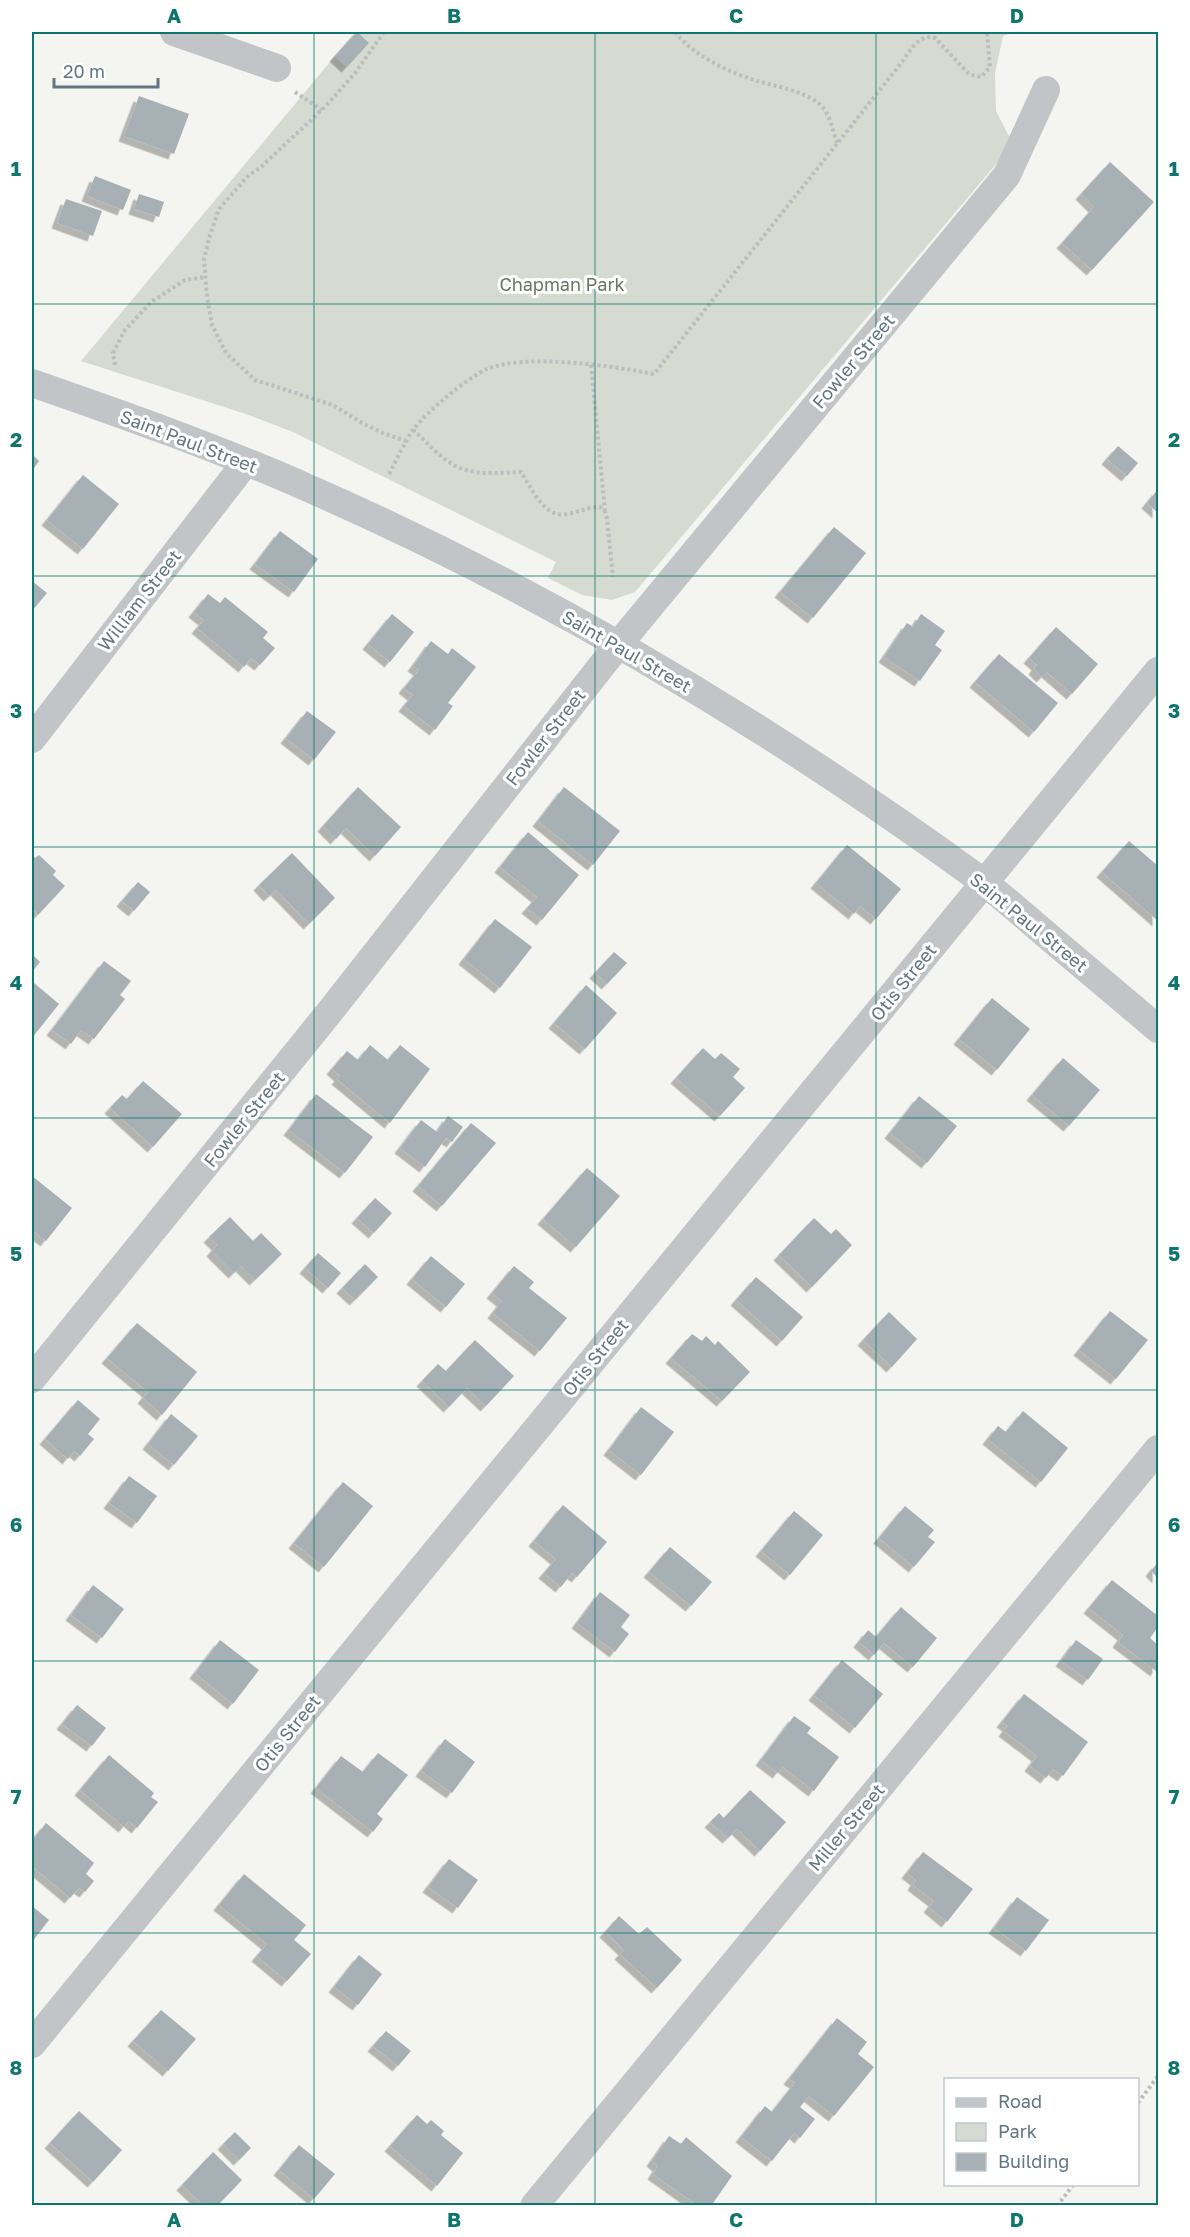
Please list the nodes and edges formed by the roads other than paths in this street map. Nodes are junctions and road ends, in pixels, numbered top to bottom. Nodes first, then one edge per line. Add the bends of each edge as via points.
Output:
1 (174, 32) edge
2 (278, 68) dead end
3 (1046, 90) dead end
4 (32, 383) edge
5 (246, 462) junction
6 (618, 645) junction
7 (1158, 671) edge
8 (32, 738) edge
9 (984, 883) junction
10 (1158, 1029) edge
11 (32, 1379) edge
12 (1158, 1449) edge
13 (32, 2044) edge
14 (534, 2205) edge

1 - 2 street
3 - 6 street, Fowler Street via 1007,175
4 - 5 street, Saint Paul Street
5 - 6 street, Saint Paul Street via 410,535 519,589
5 - 8 street, William Street
6 - 9 street, Saint Paul Street via 790,750
6 - 11 street, Fowler Street via 328,1014
7 - 9 street, Otis Street
9 - 10 street, Saint Paul Street
9 - 13 street, Otis Street
12 - 14 street, Miller Street

